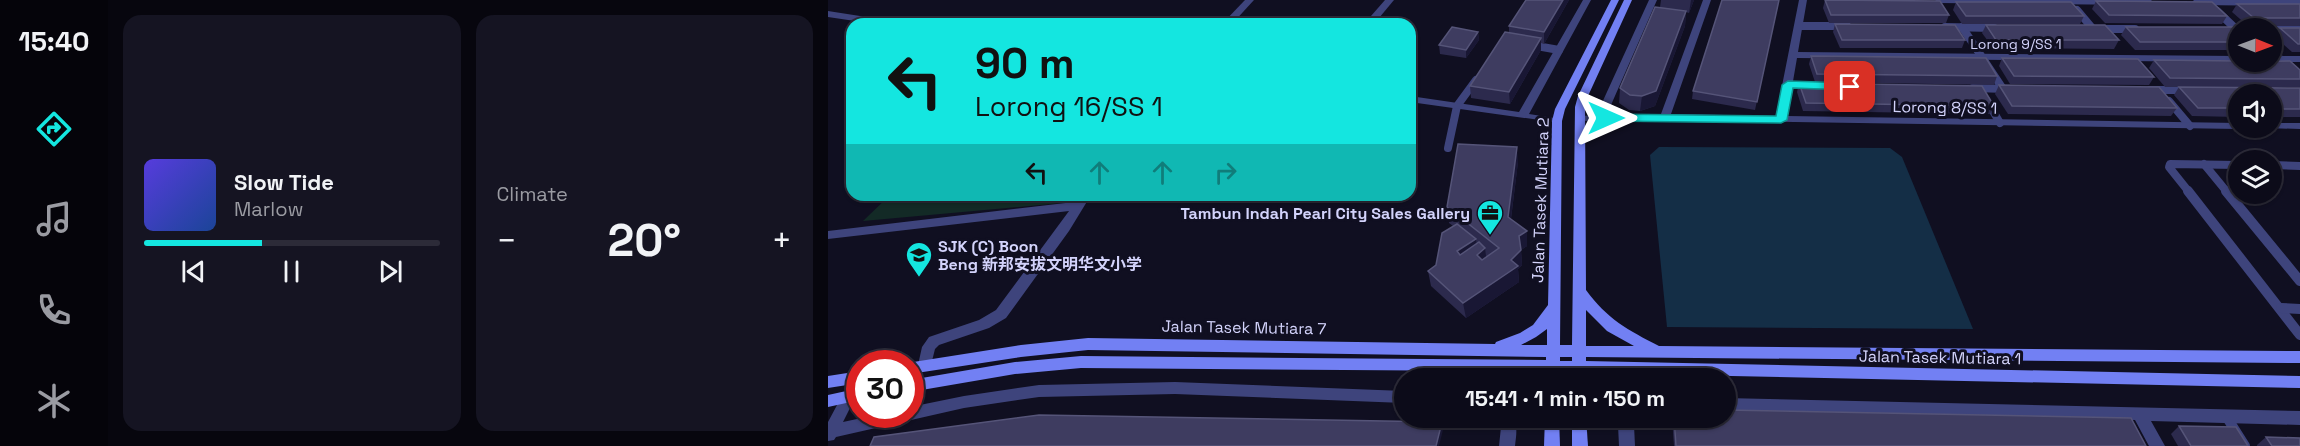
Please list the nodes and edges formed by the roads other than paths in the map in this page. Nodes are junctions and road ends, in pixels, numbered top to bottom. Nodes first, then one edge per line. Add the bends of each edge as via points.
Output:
1 (1250, 0) edge
2 (1390, 0) edge
3 (1587, 0) edge
4 (1615, 0) edge
5 (1628, 0) edge
6 (1653, 0) edge
7 (1707, 0) edge
8 (1803, 0) edge
9 (2070, 1) edge
10 (2257, 1) edge
11 (2161, 2) edge
12 (2184, 2) edge
13 (2207, 2) junction
14 (1939, 3) edge
15 (2300, 3) edge
16 (828, 14) edge
17 (854, 18) edge
18 (1233, 18) edge
19 (1374, 18) edge
20 (1948, 18) edge
21 (2228, 21) edge
22 (1799, 26) junction
23 (1858, 26) edge
24 (1941, 27) edge
25 (1953, 27) junction
26 (1962, 27) junction
27 (1998, 28) edge
28 (2081, 29) edge
29 (2093, 29) junction
30 (2148, 29) edge
31 (2282, 30) edge
32 (2300, 30) edge
33 (1525, 44) edge
34 (1559, 50) junction
35 (1793, 55) junction
36 (1982, 57) junction
37 (2228, 59) edge
38 (2282, 59) edge
39 (2300, 59) edge
40 (2282, 64) edge
41 (1483, 69) edge
42 (2300, 77) edge
43 (1968, 88) edge
44 (1980, 88) junction
45 (2003, 89) junction
46 (2014, 89) edge
47 (2138, 90) edge
48 (2160, 90) junction
49 (2195, 90) edge
50 (1416, 100) edge
51 (1457, 106) junction
52 (1522, 116) junction
53 (1665, 117) junction
54 (1606, 118) junction
55 (1580, 119) junction
56 (1781, 120) junction
57 (1557, 121) junction
58 (2000, 123) junction
59 (2190, 126) junction
60 (2228, 126) edge
61 (2282, 126) edge
62 (2300, 126) edge
63 (1448, 147) dead end
64 (2204, 164) junction
65 (2228, 165) edge
66 (2282, 165) edge
67 (2300, 166) edge
68 (1074, 201) edge
69 (1080, 201) edge
70 (828, 235) edge
71 (2300, 282) edge
72 (1579, 291) junction
73 (1555, 294) junction
74 (2280, 308) junction
75 (2300, 309) edge
76 (2300, 335) edge
77 (1494, 349) junction
78 (1554, 351) junction
79 (1579, 351) junction
80 (1658, 352) junction
81 (2300, 357) edge
82 (925, 365) joint
83 (1493, 365) junction
84 (1499, 368) edge
85 (1516, 368) edge
86 (1554, 368) edge
87 (1579, 368) edge
88 (1736, 371) edge
89 (846, 379) edge
90 (828, 382) edge
91 (2300, 382) edge
92 (924, 384) edge
93 (846, 397) edge
94 (1394, 397) edge
95 (828, 401) edge
96 (1736, 404) edge
97 (846, 407) edge
98 (2139, 414) junction
99 (2226, 416) junction
100 (2300, 418) edge
101 (1509, 428) edge
102 (1580, 428) edge
103 (1626, 428) edge
104 (829, 434) edge
105 (1507, 446) edge
106 (1580, 446) edge
107 (1627, 446) edge
108 (2157, 446) edge
109 (2245, 446) edge

1 - 18 street
2 - 19 street
3 - 34 street
4 - 57 street, Jalan Tasek Mutiara 2
5 - 55 street via 1582,96
6 - 54 street via 1653,13 1606,105
7 - 53 street via 1694,19
8 - 22 street
9 - 11 street
9 - 14 street
9 - 29 lane
10 - 13 street
10 - 15 street
12 - 13 street
13 - 21 lane
16 - 17 street
20 - 25 lane
22 - 23 lane
22 - 35 street
24 - 25 lane
25 - 26 lane
26 - 27 lane
26 - 36 lane
28 - 29 lane
29 - 30 lane
31 - 32 lane
33 - 34 lane
34 - 52 street
35 - 36 street, Lorong 9/SS 1
35 - 56 street via 1793,85
36 - 37 street, Lorong 9/SS 1
36 - 45 lane
38 - 39 street
40 - 42 lane
41 - 51 lane
43 - 44 lane
44 - 45 lane
44 - 58 lane
45 - 46 lane
47 - 48 lane
48 - 49 lane
48 - 59 lane
50 - 51 street
51 - 52 street
51 - 63 lane
52 - 57 street
53 - 54 street, Lorong 8/SS 1
53 - 56 street, Lorong 8/SS 1
54 - 55 street, Lorong 8/SS 1
55 - 72 street
56 - 58 street, Lorong 8/SS 1
57 - 73 street, Jalan Tasek Mutiara 2
58 - 59 street, Lorong 8/SS 1
59 - 60 street, Lorong 8/SS 1
61 - 62 street
64 - 65 lane
64 - 71 lane
64 - 74 lane via 2169,167
66 - 67 lane
68 - 70 street
69 - 82 street via 1001,314 984,324 934,340
72 - 79 street
72 - 80 street via 1594,315
73 - 77 street via 1548,321 1532,334
73 - 78 street, Jalan Tasek Mutiara 2
74 - 75 lane
74 - 76 lane
77 - 78 street, Jalan Tasek Mutiara 7
77 - 82 street, Jalan Tasek Mutiara 7 via 1088,344
78 - 79 street, Jalan Tasek Mutiara 7
78 - 86 street, Jalan Tasek Mutiara 2
79 - 80 street, Jalan Tasek Mutiara 1
79 - 87 street
80 - 81 street, Jalan Tasek Mutiara 1
83 - 84 street
83 - 85 street
83 - 92 street via 1081,362 1015,368
88 - 91 street, Jalan Tasek Mutiara 1
89 - 90 street
93 - 95 street
94 - 104 street via 1175,388 1039,392 964,402
96 - 98 street
97 - 104 street
98 - 99 street
98 - 108 street
99 - 100 street
99 - 109 lane
101 - 105 street
102 - 106 street
103 - 107 street

